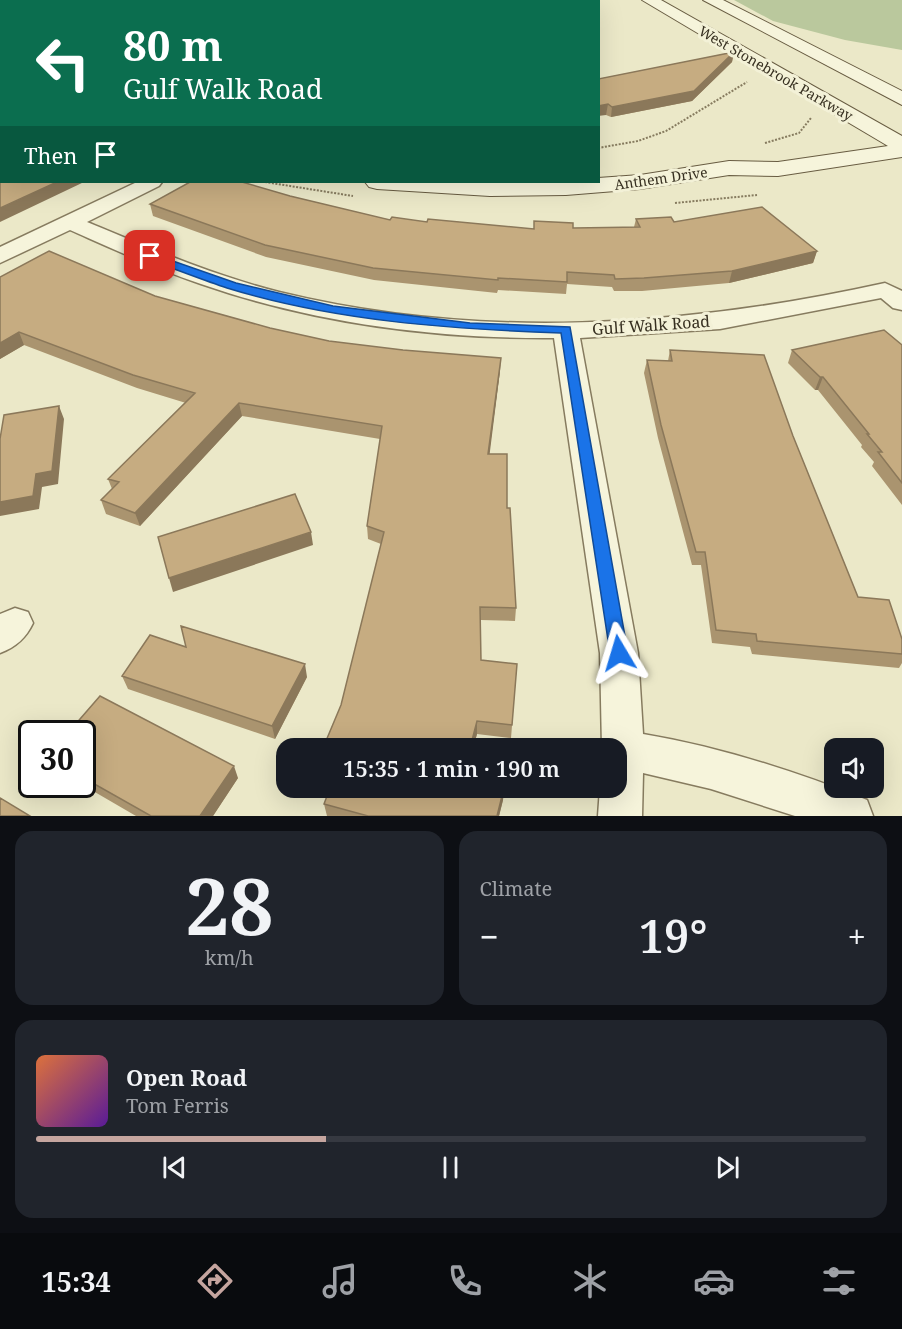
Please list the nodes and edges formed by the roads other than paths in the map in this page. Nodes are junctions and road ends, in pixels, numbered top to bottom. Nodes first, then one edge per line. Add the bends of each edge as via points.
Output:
1 (650, 0) edge
2 (711, 0) edge
3 (902, 99) edge
4 (892, 132) edge
5 (902, 145) edge
6 (902, 150) edge
7 (729, 168) junction
8 (150, 183) edge
9 (393, 183) edge
10 (70, 222) junction
11 (0, 256) edge
12 (894, 297) edge
13 (566, 330) junction
14 (623, 738) edge
15 (627, 751) edge
16 (621, 798) edge
17 (620, 816) edge
18 (851, 816) edge

1 - 4 street, West Stonebrook Parkway
2 - 3 street, West Stonebrook Parkway
4 - 5 street, West Stonebrook Parkway
4 - 7 street, Anthem Drive via 756,152
6 - 7 street, Anthem Drive via 777,169
7 - 9 street, Anthem Drive via 640,182 566,188 490,189
8 - 10 street
10 - 11 street
10 - 13 street, Gulf Walk Road via 180,269 291,301 423,322
12 - 13 street, Gulf Walk Road via 720,321
13 - 14 street via 613,610
15 - 18 street via 705,765 760,781
16 - 17 street

